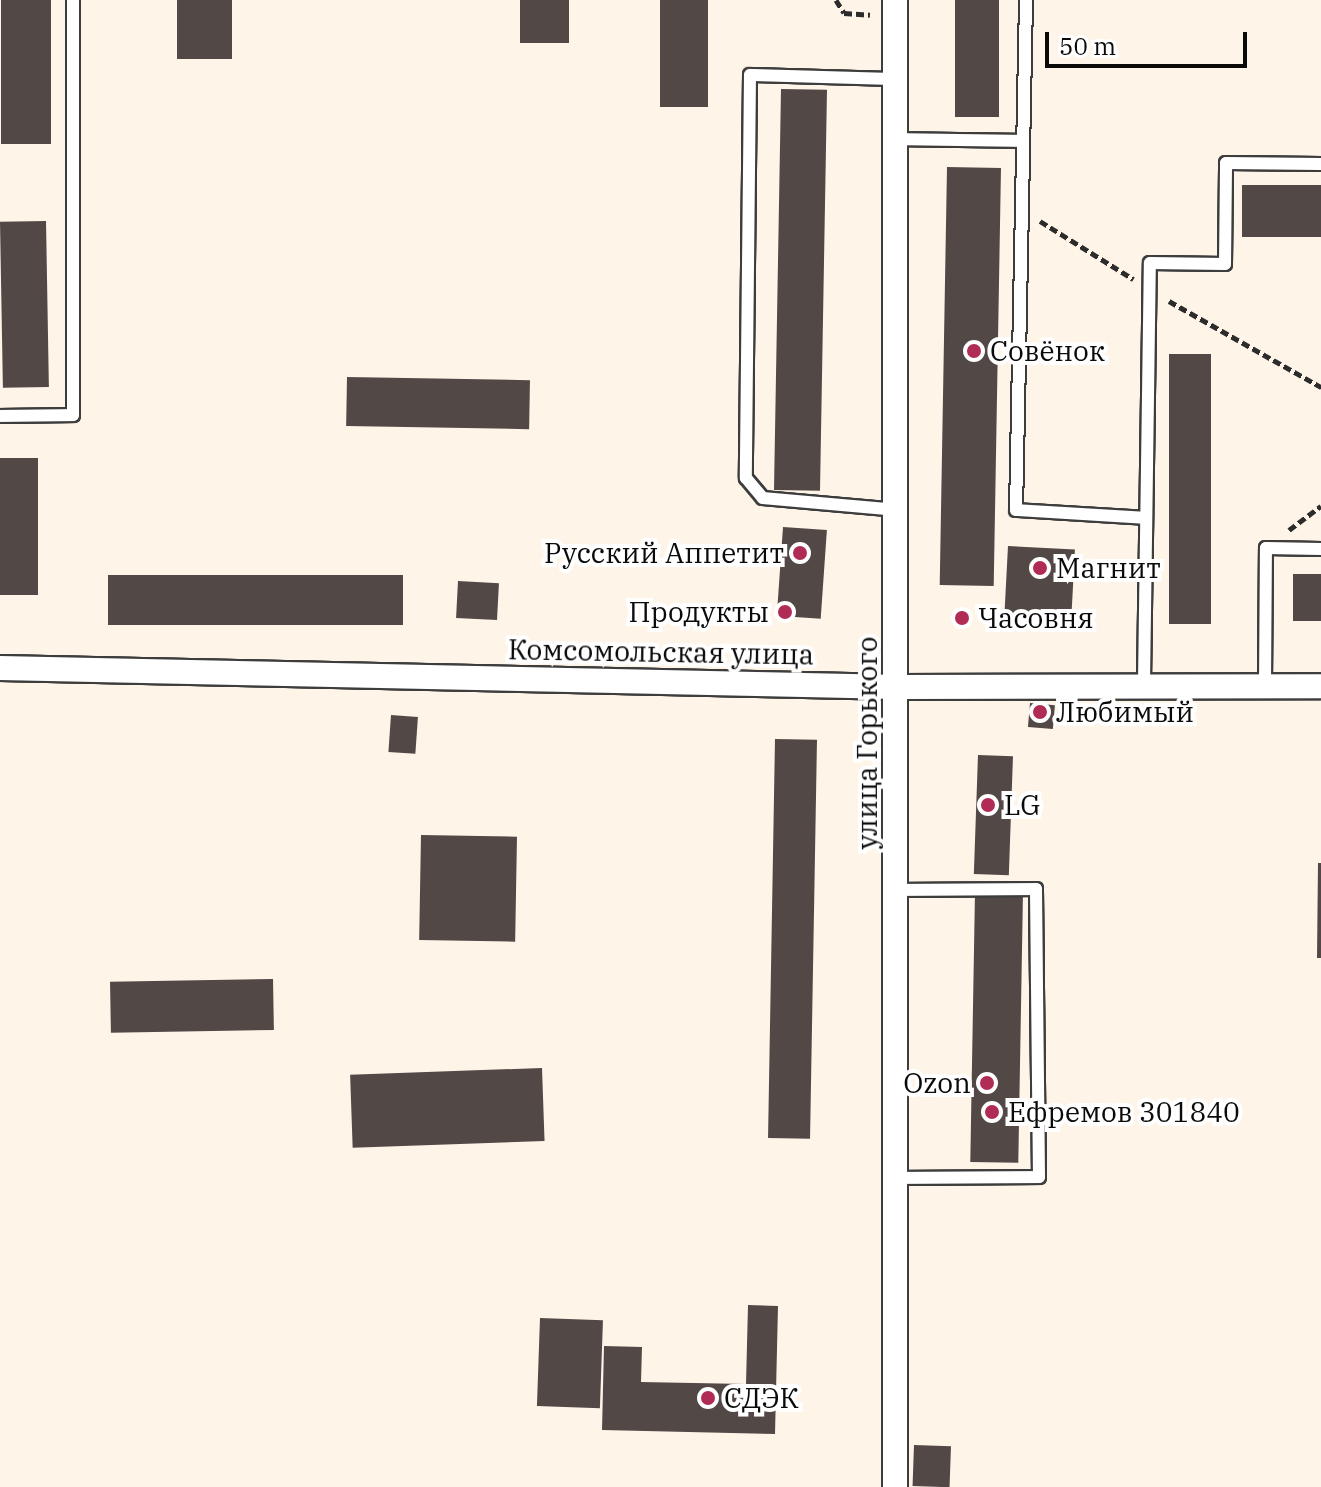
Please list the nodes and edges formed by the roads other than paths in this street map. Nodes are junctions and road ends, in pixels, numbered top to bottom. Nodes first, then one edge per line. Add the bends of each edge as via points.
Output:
1 (73, 0) edge
2 (1026, 0) edge
3 (895, 8) edge
4 (895, 79) junction
5 (895, 139) junction
6 (1023, 141) junction
7 (1321, 164) edge
8 (0, 416) edge
9 (897, 510) junction
10 (1146, 518) junction
11 (1321, 549) edge
12 (0, 668) edge
13 (1144, 682) junction
14 (1265, 685) junction
15 (1321, 686) edge
16 (898, 687) junction
17 (897, 890) junction
18 (896, 1178) junction
19 (895, 1487) edge

1 - 8 lane via 73,415
2 - 6 lane
3 - 4 street, улица Горького
4 - 5 street, улица Горького
4 - 9 lane via 750,75 746,478 763,498
5 - 6 lane
5 - 9 street, улица Горького
6 - 10 lane via 1016,510
7 - 10 lane via 1226,163 1225,264 1150,263
9 - 16 street, улица Горького
10 - 13 lane
11 - 14 lane via 1266,548
12 - 16 street, Комсомольская улица
13 - 14 street, Комсомольская улица
13 - 16 street, Комсомольская улица
14 - 15 street, Комсомольская улица
16 - 17 street, улица Горького
17 - 18 street, улица Горького
17 - 18 lane via 1036,889 1039,1177
18 - 19 street, улица Горького

